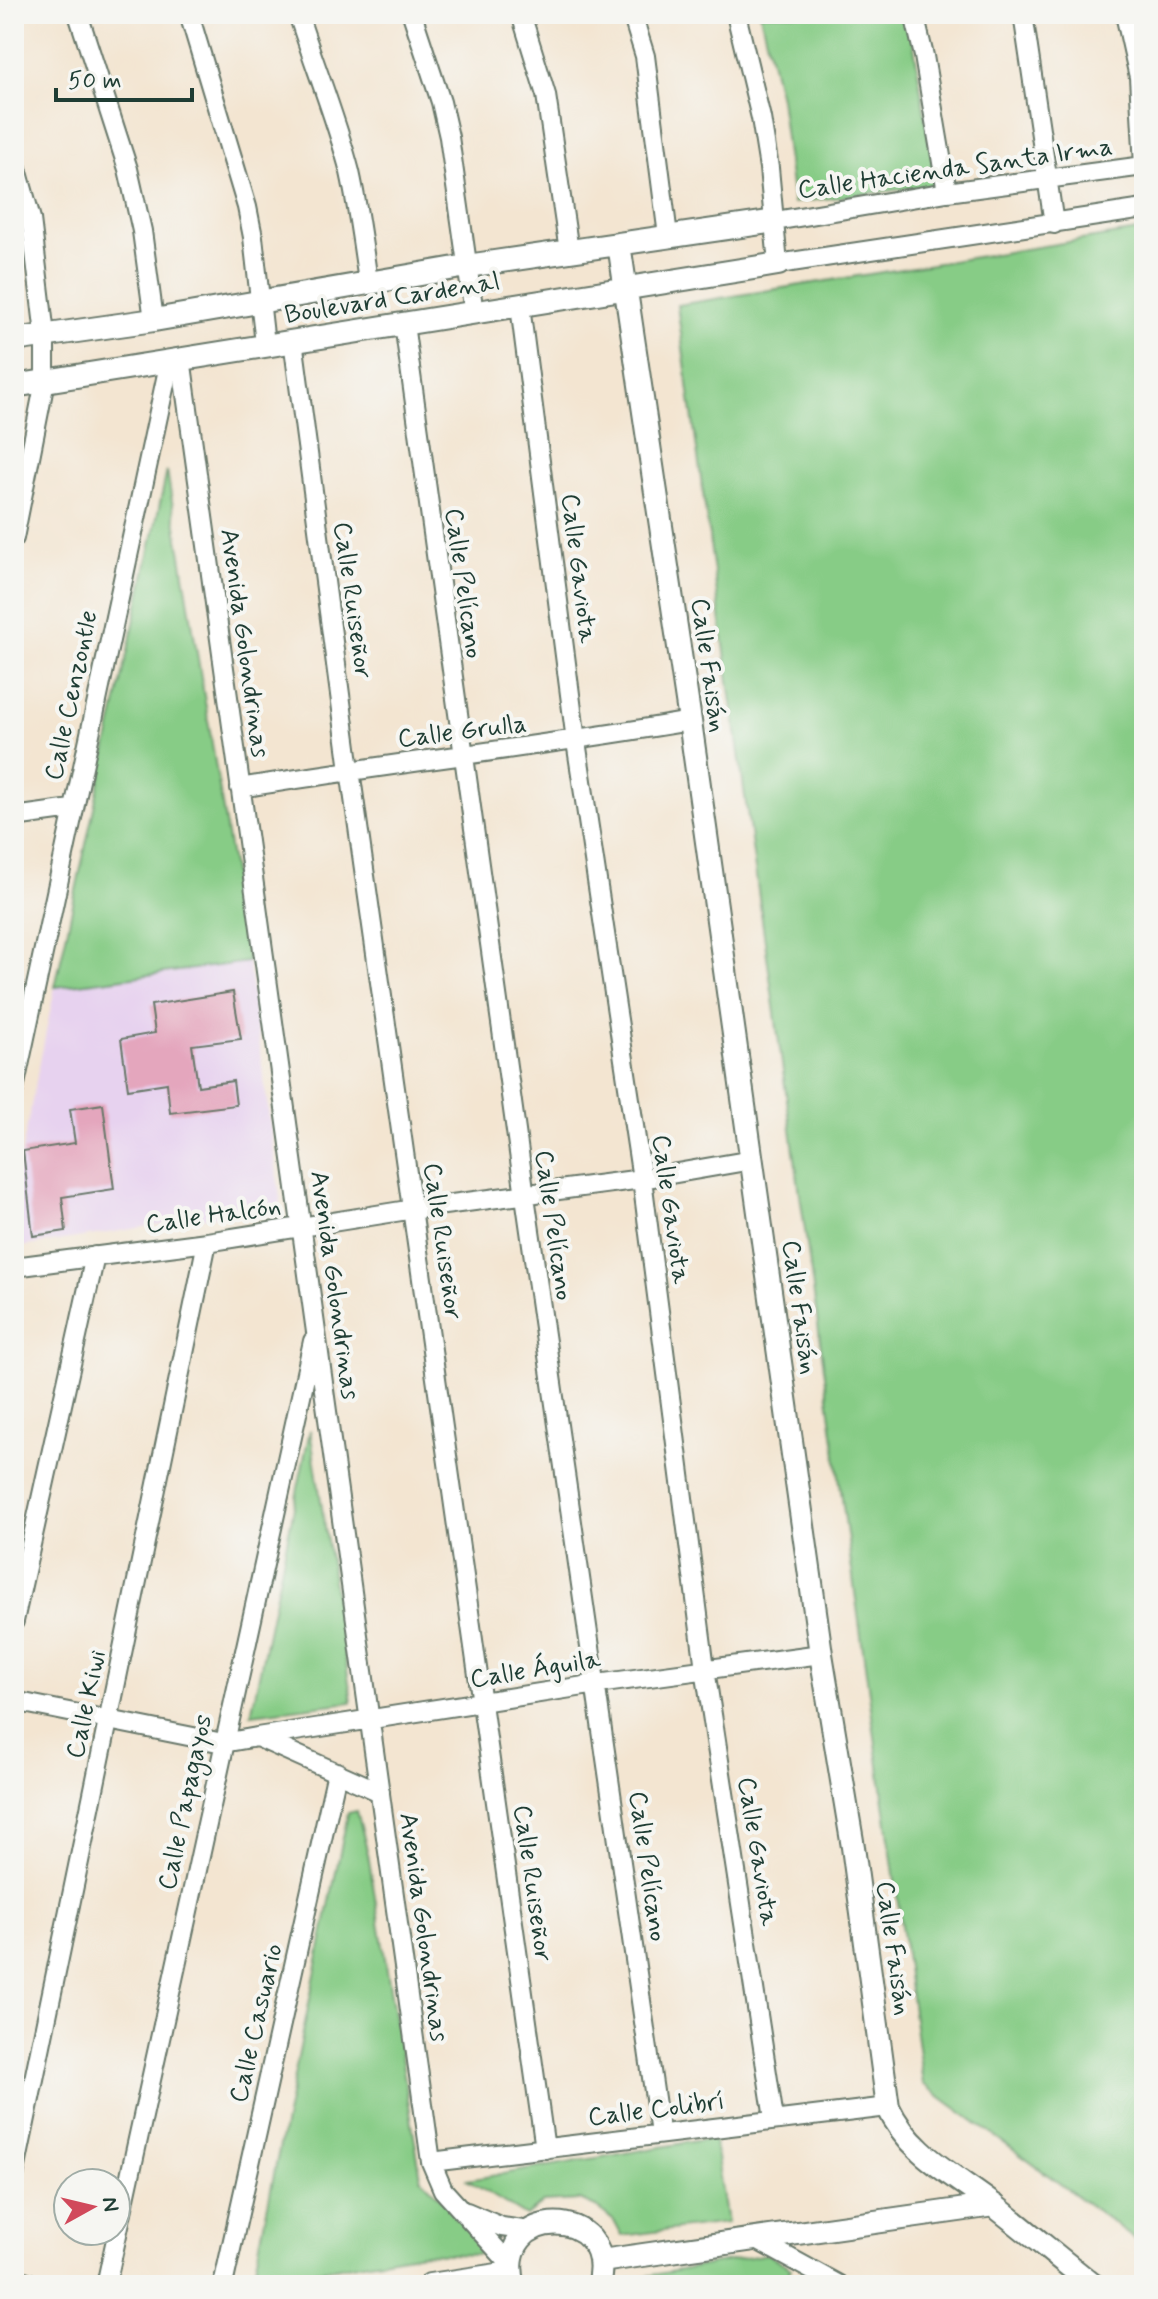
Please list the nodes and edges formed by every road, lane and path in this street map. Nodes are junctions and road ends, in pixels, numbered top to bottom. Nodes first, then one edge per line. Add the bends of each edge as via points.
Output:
1 (78, 14) edge
2 (189, 14) edge
3 (298, 14) edge
4 (412, 14) edge
5 (521, 14) edge
6 (632, 14) edge
7 (736, 14) edge
8 (914, 14) edge
9 (1023, 14) edge
10 (1125, 14) edge
11 (1142, 77) edge
12 (14, 158) edge
13 (1144, 166) edge
14 (1048, 179) junction
15 (947, 192) junction
16 (1144, 209) edge
17 (775, 221) junction
18 (1054, 224) junction
19 (668, 236) junction
20 (619, 244) junction
21 (569, 251) junction
22 (778, 264) junction
23 (467, 266) junction
24 (368, 282) junction
25 (626, 290) junction
26 (259, 300) junction
27 (520, 306) junction
28 (474, 313) junction
29 (154, 320) junction
30 (404, 324) junction
31 (45, 335) junction
32 (14, 340) edge
33 (293, 340) junction
34 (265, 344) junction
35 (175, 359) junction
36 (45, 381) junction
37 (14, 386) edge
38 (14, 538) edge
39 (690, 721) junction
40 (576, 741) junction
41 (463, 756) junction
42 (350, 770) junction
43 (240, 788) junction
44 (72, 809) junction
45 (14, 817) edge
46 (14, 1089) edge
47 (752, 1160) junction
48 (642, 1179) junction
49 (525, 1196) junction
50 (414, 1209) junction
51 (301, 1228) junction
52 (207, 1242) junction
53 (95, 1256) junction
54 (14, 1267) edge
55 (316, 1331) junction
56 (14, 1621) edge
57 (821, 1654) junction
58 (705, 1669) junction
59 (597, 1684) junction
60 (14, 1701) edge
61 (483, 1703) junction
62 (370, 1718) junction
63 (108, 1721) junction
64 (257, 1737) junction
65 (223, 1743) junction
66 (337, 1772) junction
67 (380, 1792) junction
68 (888, 2107) junction
69 (774, 2119) junction
70 (660, 2133) junction
71 (545, 2149) junction
72 (431, 2162) junction
73 (14, 2176) edge
74 (994, 2205) junction
75 (462, 2210) junction
76 (529, 2231) junction
77 (755, 2239) junction
78 (601, 2261) junction
79 (512, 2274) edge
80 (14, 2279) edge
81 (29, 2285) edge
82 (106, 2285) edge
83 (223, 2285) edge
84 (430, 2285) edge
85 (598, 2285) edge
86 (839, 2285) edge
87 (1093, 2285) edge

1 - 29 street via 128,169
2 - 26 street via 247,207
3 - 24 street via 349,170
4 - 23 street via 449,137
5 - 21 street via 546,95
6 - 19 street via 645,56
7 - 17 street via 761,118
8 - 15 street
9 - 14 street
10 - 11 street
11 - 13 street
12 - 31 street via 31,219
13 - 14 street, Calle Hacienda Santa Irma
14 - 15 street, Calle Hacienda Santa Irma
14 - 18 street
15 - 17 street, Calle Hacienda Santa Irma
16 - 18 street
17 - 19 street, Boulevard Cardenal
17 - 22 street
18 - 22 street
19 - 20 street, Boulevard Cardenal
20 - 21 street, Boulevard Cardenal
20 - 25 street, Calle Faisán
21 - 23 street, Boulevard Cardenal
22 - 25 street, Boulevard Cardenal
23 - 24 street, Boulevard Cardenal
23 - 28 street
24 - 26 street, Boulevard Cardenal
25 - 27 street, Boulevard Cardenal
25 - 39 street, Calle Faisán
26 - 29 street, Boulevard Cardenal
26 - 34 street
27 - 28 street, Boulevard Cardenal
27 - 40 street, Calle Gaviota
28 - 30 street, Boulevard Cardenal
29 - 31 street, Boulevard Cardenal
30 - 33 street, Boulevard Cardenal
30 - 41 street, Calle Pelícano
31 - 32 street, Boulevard Cardenal
31 - 36 street
33 - 34 street, Boulevard Cardenal
33 - 42 street, Calle Ruiseñor
34 - 35 street, Boulevard Cardenal
35 - 36 street, Boulevard Cardenal
35 - 43 street, Avenida Golondrinas
35 - 44 street, Calle Cenzontle
36 - 37 street, Boulevard Cardenal
36 - 38 street
39 - 40 street, Calle Grulla
39 - 47 street, Calle Faisán
40 - 41 street, Calle Grulla
40 - 48 street, Calle Gaviota
41 - 42 street, Calle Grulla
41 - 49 street, Calle Pelícano
42 - 43 street, Calle Grulla
42 - 50 street, Calle Ruiseñor
43 - 51 street, Avenida Golondrinas
44 - 45 street
44 - 46 street, Calle Cenzontle
47 - 48 street, Calle Halcón
47 - 57 street, Calle Faisán
48 - 49 street, Calle Halcón
48 - 58 street, Calle Gaviota
49 - 50 street, Calle Halcón
49 - 59 street, Calle Pelícano
50 - 51 street, Calle Halcón
50 - 61 street, Calle Ruiseñor
51 - 52 street, Calle Halcón
51 - 55 street, Avenida Golondrinas
52 - 53 street, Calle Halcón
52 - 63 street, Calle Kiwi
53 - 54 street, Calle Halcón
53 - 56 street
55 - 62 street, Avenida Golondrinas
55 - 65 street, Calle Papagayos
57 - 58 street, Calle Águila
57 - 68 street, Calle Faisán
58 - 59 street, Calle Águila
58 - 69 street, Calle Gaviota
59 - 61 street, Calle Águila
59 - 70 street, Calle Pelícano
60 - 63 street, Calle Águila
61 - 62 street, Calle Águila
61 - 71 street, Calle Ruiseñor
62 - 64 street, Calle Águila
62 - 67 street, Avenida Golondrinas
63 - 65 street, Calle Águila
63 - 73 street, Calle Kiwi
64 - 65 street, Calle Águila
64 - 66 street
65 - 82 street, Calle Papagayos
66 - 67 street
66 - 83 street, Calle Casuario
67 - 72 street, Avenida Golondrinas
68 - 69 street, Calle Colibrí
68 - 74 street, Calle Faisán via 904,2136
69 - 70 street, Calle Colibrí
70 - 71 street, Calle Colibrí
71 - 72 street, Calle Colibrí
72 - 75 street, Avenida Golondrinas via 443,2190
74 - 77 street
74 - 87 street, Calle Faisán
75 - 76 street, Avenida Golondrinas via 502,2227
75 - 79 street, Avenida Golondrinas
76 - 78 street via 558,2222 573,2226 596,2246
76 - 79 street via 519,2241
77 - 78 street
77 - 86 street
78 - 85 street
79 - 84 street
80 - 81 street

